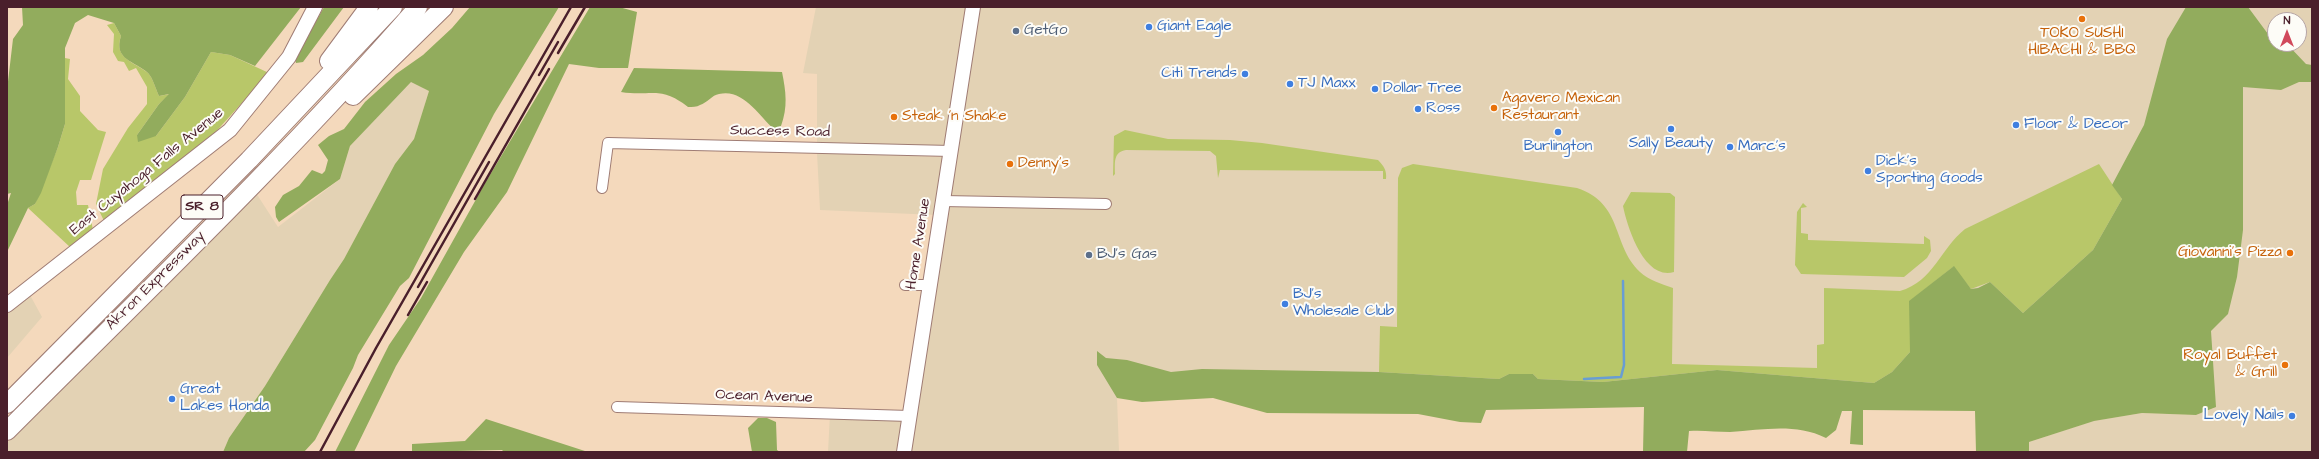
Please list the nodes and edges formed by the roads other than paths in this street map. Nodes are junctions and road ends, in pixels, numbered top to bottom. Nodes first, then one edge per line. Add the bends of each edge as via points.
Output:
1 (315, 7) edge
2 (369, 7) edge
3 (393, 7) edge
4 (418, 7) edge
5 (444, 7) edge
6 (973, 7) edge
7 (951, 151) junction
8 (249, 160) junction
9 (266, 171) junction
10 (602, 188) dead end
11 (943, 201) junction
12 (1106, 204) dead end
13 (905, 285) dead end
14 (930, 285) junction
15 (7, 305) edge
16 (7, 404) edge
17 (617, 406) dead end
18 (909, 416) junction
19 (7, 431) edge
20 (904, 452) edge

1 - 15 street, East Cuyahoga Falls Avenue via 288,57 230,130
2 - 8 highway
3 - 8 highway, Akron Expressway / SR 8
4 - 9 highway, Akron Expressway / SR 8 via 363,70
5 - 9 highway via 374,78
6 - 7 street, Home Avenue
7 - 10 street, Success Road via 608,143
7 - 11 street, Home Avenue
8 - 16 highway, Akron Expressway / SR 8
9 - 19 highway, Akron Expressway / SR 8
11 - 12 street
11 - 14 street, Home Avenue
13 - 14 street
14 - 18 street, Home Avenue
17 - 18 street, Ocean Avenue
18 - 20 street, Home Avenue

